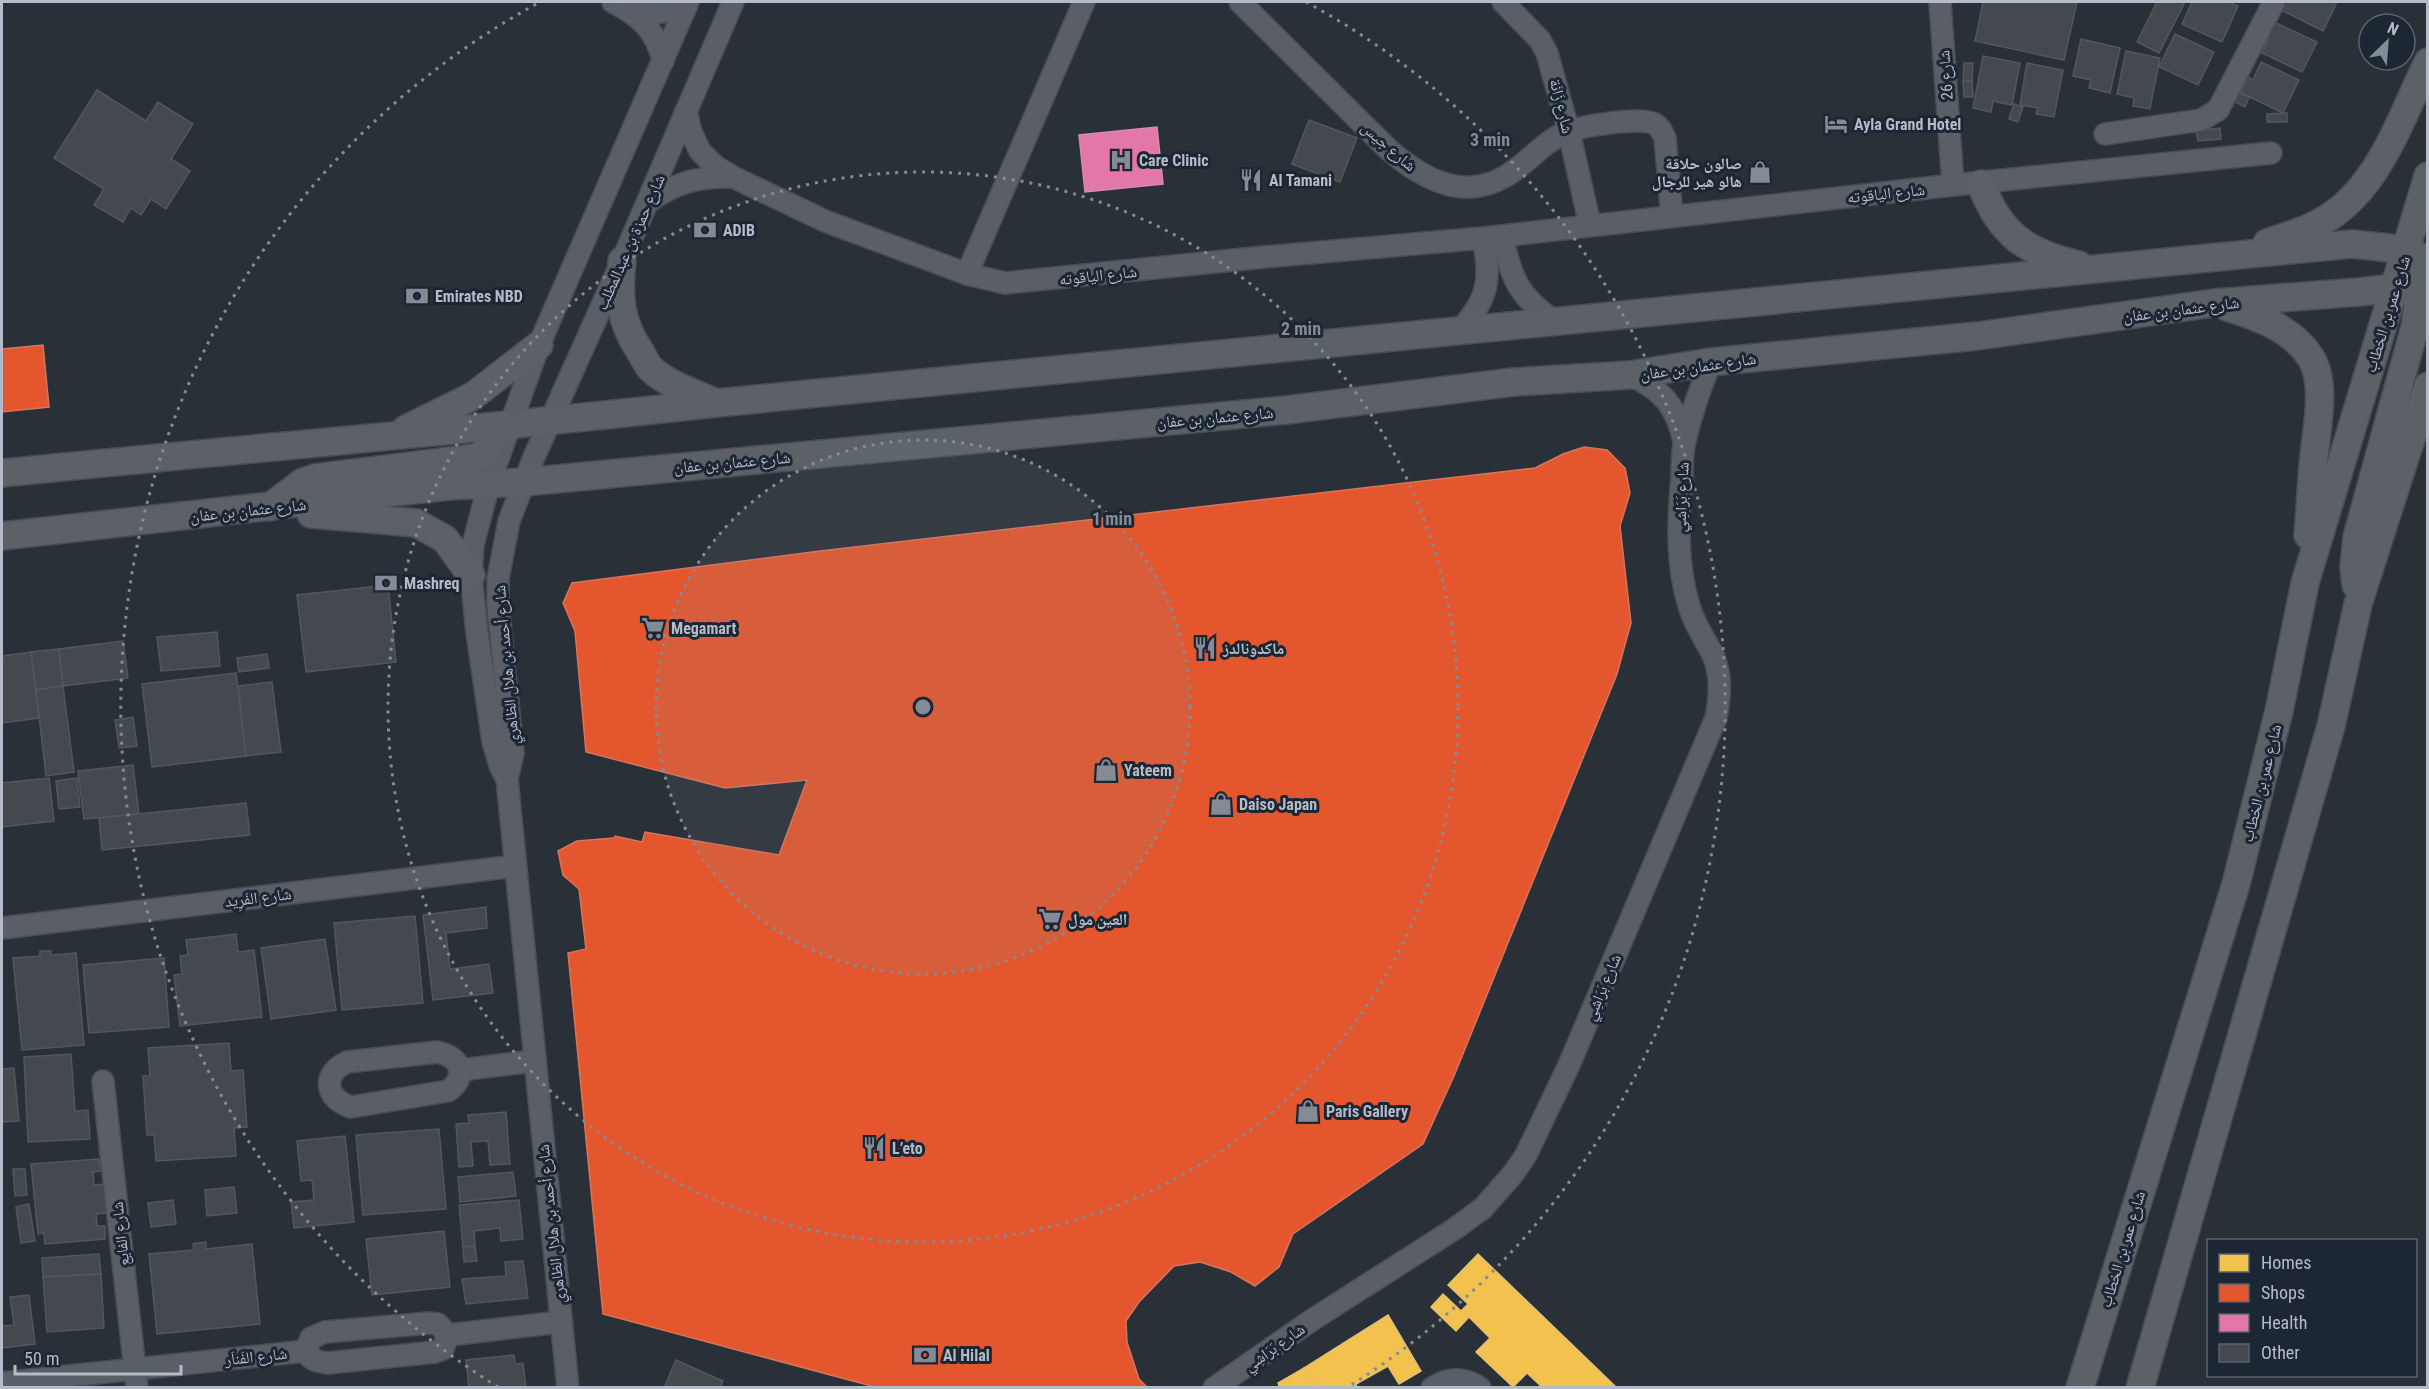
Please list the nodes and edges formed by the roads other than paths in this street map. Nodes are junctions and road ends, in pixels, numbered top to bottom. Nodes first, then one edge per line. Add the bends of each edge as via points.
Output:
1 (613, 2) edge
2 (686, 2) edge
3 (733, 2) edge
4 (1084, 2) edge
5 (1240, 2) edge
6 (1503, 2) edge
7 (1940, 2) edge
8 (2274, 2) edge
9 (633, 12) junction
10 (663, 61) junction
11 (2427, 62) edge
12 (686, 111) junction
13 (1569, 132) junction
14 (2105, 134) dead end
15 (2271, 153) dead end
16 (2427, 176) edge
17 (733, 177) junction
18 (1981, 184) junction
19 (1953, 185) junction
20 (648, 202) junction
21 (1672, 216) junction
22 (1590, 225) junction
23 (1492, 237) junction
24 (2229, 256) junction
25 (2417, 256) edge
26 (622, 261) junction
27 (2094, 269) junction
28 (967, 274) junction
29 (2413, 286) edge
30 (2214, 303) junction
31 (1556, 322) junction
32 (1459, 332) junction
33 (539, 345) junction
34 (1711, 362) junction
35 (1629, 375) junction
36 (2427, 386) edge
37 (716, 403) junction
38 (550, 422) junction
39 (510, 424) junction
40 (483, 428) junction
41 (386, 438) junction
42 (1684, 443) junction
43 (2, 473) edge
44 (524, 482) junction
45 (489, 484) junction
46 (269, 508) junction
47 (2, 536) edge
48 (471, 575) junction
49 (2305, 583) junction
50 (2358, 604) junction
51 (507, 779) junction
52 (515, 866) junction
53 (2, 928) edge
54 (534, 1061) junction
55 (460, 1070) junction
56 (103, 1081) dead end
57 (560, 1322) junction
58 (448, 1335) junction
59 (306, 1351) junction
60 (136, 1378) edge
61 (2, 1383) edge
62 (568, 1388) edge
63 (1214, 1388) edge
64 (1432, 1388) edge
65 (1480, 1388) edge
66 (2080, 1388) edge
67 (2140, 1388) edge

1 - 9 street
2 - 9 street via 663,12
2 - 10 street
3 - 12 street, شارع حمزة بن عبدالمطلب
4 - 28 street
5 - 13 street, شارع جيس via 1389,150 1405,164 1442,183 1470,187 1496,181
6 - 13 street, شارع زَانَة via 1540,40
7 - 19 street, شارع 26
8 - 14 street via 2218,110 2201,120
9 - 10 street via 653,33
10 - 33 street
11 - 24 main road via 2384,153 2360,191 2315,225
12 - 17 street, شارع الياقوته via 700,151
12 - 20 street, شارع حمزة بن عبدالمطلب
13 - 21 street via 1632,120 1654,123 1665,138
13 - 22 street, شارع زَانَة
15 - 18 street, شارع الياقوته
16 - 25 main road, شارع عمر بن الخطاب
17 - 20 street, شارع الياقوته via 687,180
17 - 28 street, شارع الياقوته via 825,221
18 - 19 street, شارع الياقوته
18 - 27 main road via 1999,222 2014,238 2036,252
19 - 21 street, شارع الياقوته
20 - 26 street, شارع حمزة بن عبدالمطلب
21 - 22 street, شارع الياقوته
22 - 23 street, شارع الياقوته
23 - 28 street, شارع الياقوته via 1019,283
23 - 31 street via 1521,293
23 - 32 street via 1484,296
24 - 25 main road via 2352,244
24 - 27 main road
25 - 29 main road
26 - 37 main road via 621,312 633,343 650,368
26 - 38 street, شارع حمزة بن عبدالمطلب
27 - 31 main road
29 - 30 main road, شارع عثمان بن عفان
29 - 49 main road, شارع عمر بن الخطاب
29 - 50 main road via 2418,305 2415,327 2358,537 2354,567
30 - 34 main road, شارع عثمان بن عفان via 1977,336
30 - 49 main road via 2278,327 2300,343 2313,359 2319,382 2319,412
31 - 32 main road
32 - 37 main road
33 - 39 street
33 - 41 main road via 473,396
34 - 35 main road, شارع عثمان بن عفان
34 - 42 street, شارع بَرَاشِي
35 - 42 street, شارع بَرَاشِي via 1661,394 1673,408
35 - 44 main road, شارع عثمان بن عفان via 1514,382 1287,410
36 - 50 main road
37 - 38 main road
38 - 39 main road
38 - 44 street, شارع حمزة بن عبدالمطلب
39 - 40 main road
39 - 45 street
40 - 41 main road
40 - 46 main road via 490,442 489,450 475,458 315,478 303,482
41 - 43 main road
42 - 63 street, شارع بَرَاشِي via 1678,527 1684,584 1696,628 1713,654 1718,671 1721,694 1716,718 1526,1155 1499,1192 1474,1215
44 - 45 main road, شارع عثمان بن عفان
44 - 51 street, شارع أحمد بن هلال الظاهري via 509,521 498,579 513,753
45 - 46 main road, شارع عثمان بن عفان
45 - 48 street, شارع أحمد بن هلال الظاهري via 473,545
46 - 47 main road, شارع عثمان بن عفان
46 - 48 main road via 416,524 445,539
48 - 51 street, شارع أحمد بن هلال الظاهري via 494,742
49 - 66 main road, شارع عمر بن الخطاب via 2279,711 2236,884
50 - 67 main road via 2331,726
51 - 52 street, شارع أحمد بن هلال الظاهري
52 - 53 street, شارع الفَرِيد
52 - 54 street, شارع أحمد بن هلال الظاهري
54 - 55 street
54 - 57 street, شارع أحمد بن هلال الظاهري
55 - 55 street via 455,1060 437,1052 347,1062 337,1066 329,1086 340,1104 362,1106 448,1091 455,1086
56 - 60 street, شارع الفايع
57 - 58 street
57 - 62 street, شارع أحمد بن هلال الظاهري
58 - 59 street, شارع الفَناَر via 438,1324 429,1323 325,1332 311,1338
58 - 59 street, شارع الفَناَر via 443,1349 435,1352 328,1363 314,1360
59 - 60 street, شارع الفَناَر
60 - 61 street, شارع الفَناَر
64 - 65 street via 1455,1379 1468,1380

